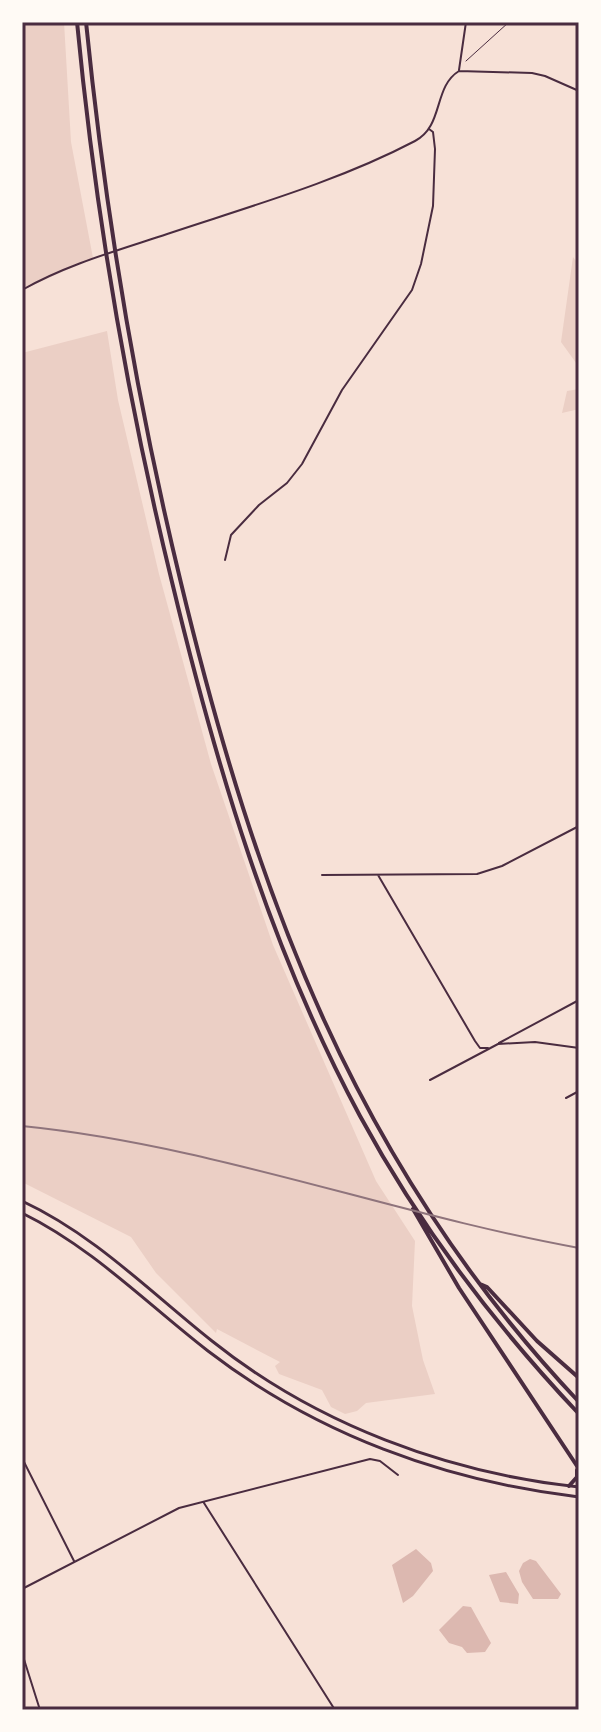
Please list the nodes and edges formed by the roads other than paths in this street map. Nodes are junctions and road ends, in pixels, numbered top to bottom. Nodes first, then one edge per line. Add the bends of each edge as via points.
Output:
1 (77, 22) edge
2 (86, 22) edge
3 (466, 22) edge
4 (459, 71) junction
5 (579, 91) edge
6 (429, 129) junction
7 (22, 290) edge
8 (225, 560) dead end
9 (579, 826) edge
10 (377, 874) junction
11 (322, 875) dead end
12 (579, 1000) edge
13 (498, 1044) junction
14 (488, 1048) junction
15 (579, 1048) edge
16 (430, 1080) dead end
17 (579, 1091) edge
18 (566, 1098) dead end
19 (409, 1200) junction
20 (22, 1201) edge
21 (22, 1213) edge
22 (477, 1282) junction
23 (579, 1378) edge
24 (579, 1402) edge
25 (579, 1414) edge
26 (22, 1458) edge
27 (578, 1468) edge
28 (398, 1475) dead end
29 (569, 1486) junction
30 (579, 1487) edge
31 (579, 1497) edge
32 (203, 1502) junction
33 (75, 1561) junction
34 (22, 1589) edge
35 (22, 1653) edge
36 (40, 1710) edge
37 (335, 1710) edge

1 - 19 highway via 100,214 130,388 208,722 257,880 299,989 360,1115
2 - 22 highway via 108,213 138,387 189,614 241,803 292,948 341,1061 418,1197
3 - 4 street
4 - 5 street via 532,73
4 - 6 street via 443,89
6 - 7 street via 410,143 313,184 93,258
6 - 8 street via 435,149 433,206 412,290 342,390 302,464 231,535
9 - 10 street via 487,872
10 - 11 street
10 - 14 street via 475,1041
12 - 13 street
13 - 14 street
13 - 15 street
14 - 16 street
17 - 18 street
19 - 25 highway via 504,1330
19 - 27 highway via 459,1288
20 - 29 main road via 93,1243 213,1342 309,1404 415,1451
21 - 31 main road via 78,1245 229,1365 316,1419 438,1468
22 - 23 highway
22 - 24 highway
26 - 33 street
27 - 29 highway
28 - 32 street via 370,1459
29 - 30 main road
32 - 33 street via 159,1516
32 - 37 street
33 - 34 street
35 - 36 street

